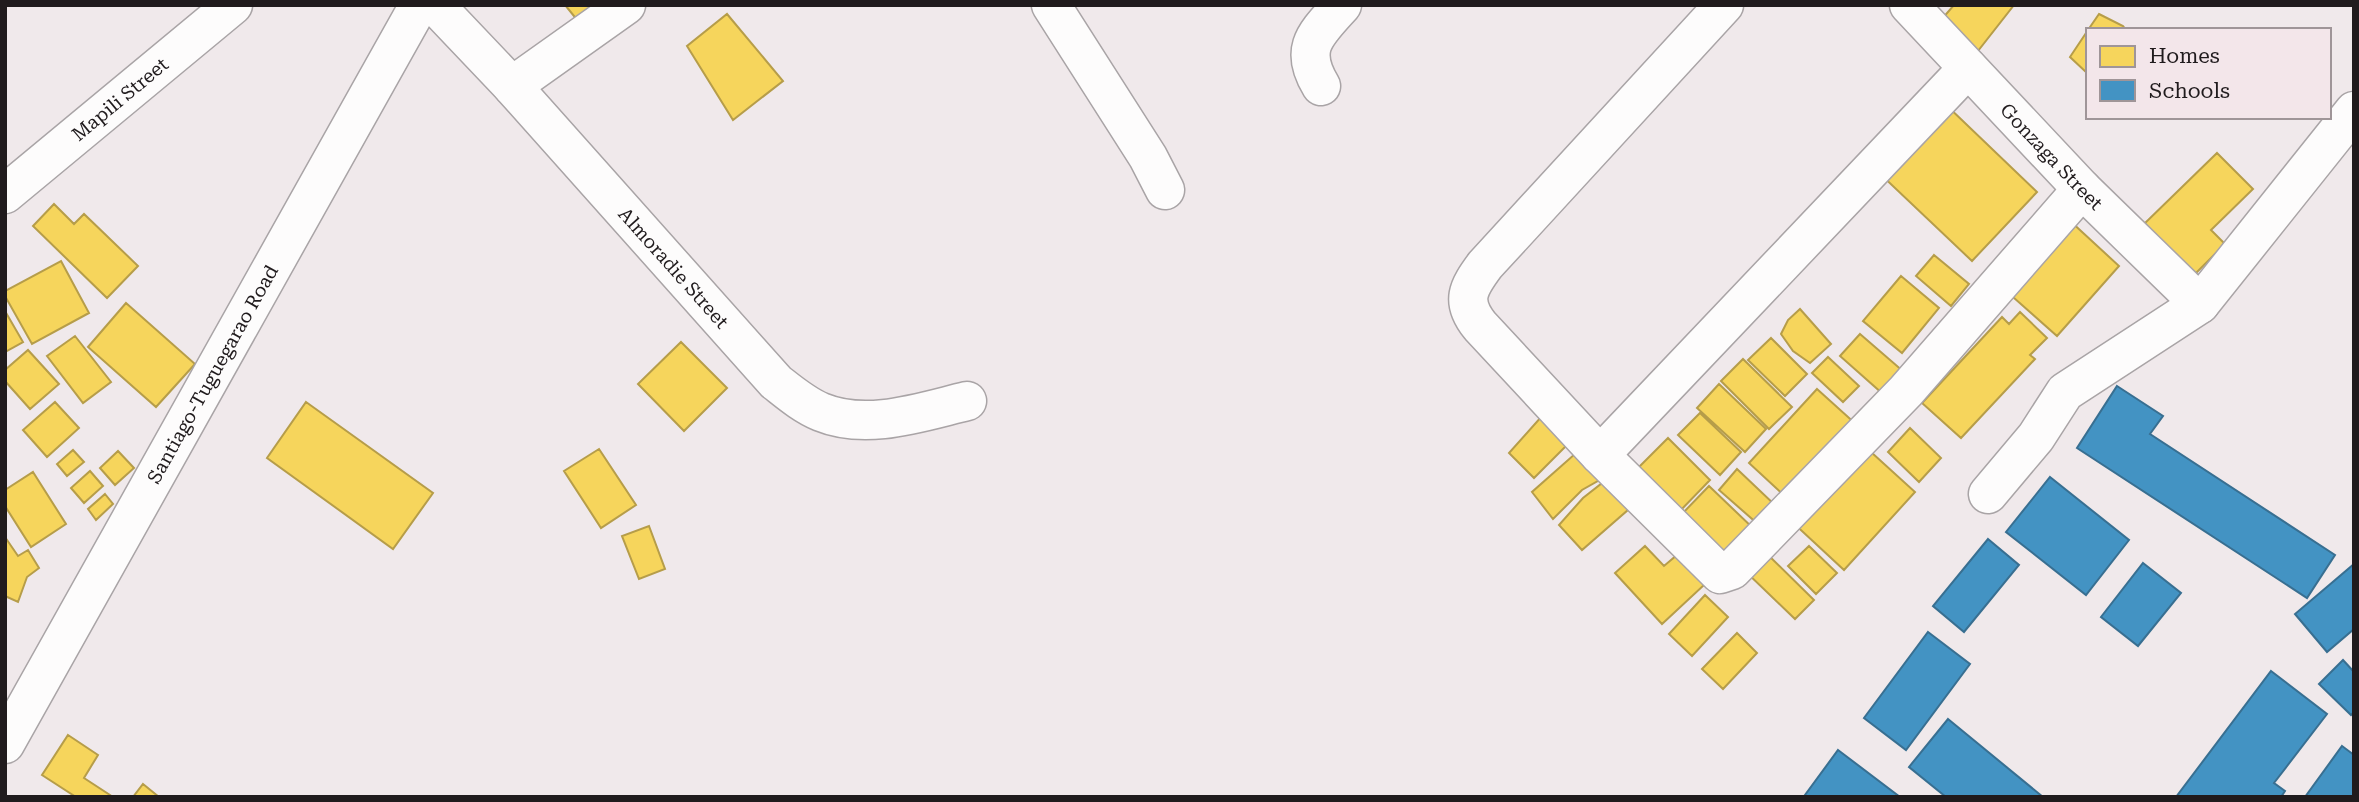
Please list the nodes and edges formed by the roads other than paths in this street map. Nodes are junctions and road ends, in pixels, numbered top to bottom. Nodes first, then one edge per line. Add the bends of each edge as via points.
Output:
1 (233, 5) edge
2 (419, 5) edge
3 (435, 5) edge
4 (626, 5) edge
5 (1051, 5) edge
6 (1342, 5) edge
7 (1724, 5) edge
8 (1920, 17) edge
9 (1968, 68) junction
10 (512, 86) junction
11 (1321, 86) dead end
12 (2354, 111) edge
13 (2082, 188) junction
14 (1165, 190) dead end
15 (5, 194) edge
16 (2200, 304) junction
17 (967, 401) dead end
18 (1600, 455) junction
19 (1988, 494) dead end
20 (5, 744) edge

1 - 15 main road, Mapili Street
2 - 20 main road, Santiago-Tuguegarao Road
3 - 10 main road, Almoradie Street
4 - 10 main road
5 - 14 main road
6 - 11 main road via 1312,44 1311,70
7 - 18 main road via 1485,265 1467,298 1474,319
8 - 9 main road, Gonzaga Street
9 - 13 main road, Gonzaga Street
9 - 18 main road
10 - 17 main road, Almoradie Street via 776,382 804,404 823,413 868,420
12 - 16 main road
13 - 16 main road, Gonzaga Street
13 - 18 main road via 1906,391 1732,570 1720,574
16 - 19 main road via 2065,392 2036,437

